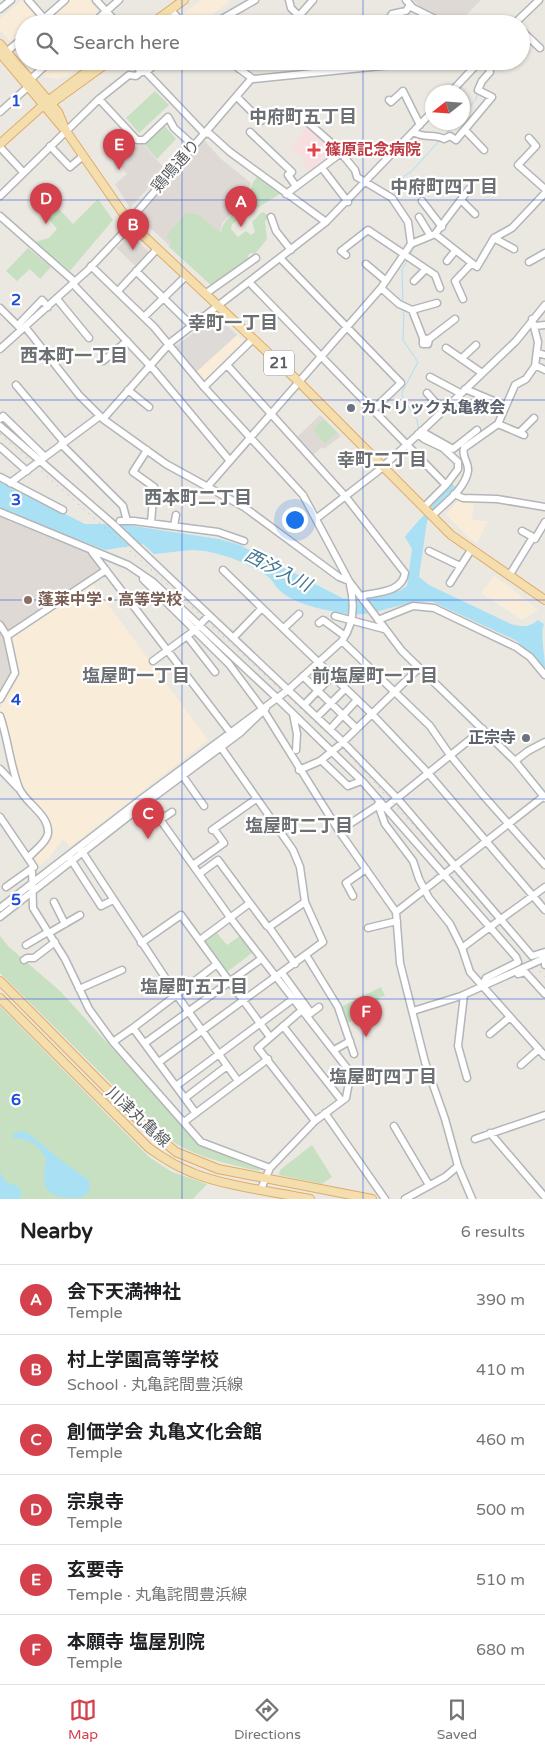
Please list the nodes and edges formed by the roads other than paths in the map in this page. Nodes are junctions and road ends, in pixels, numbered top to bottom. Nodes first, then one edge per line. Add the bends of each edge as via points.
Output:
1 (11, 0) edge
2 (28, 0) edge
3 (65, 0) edge
4 (96, 0) edge
5 (119, 0) edge
6 (184, 0) edge
7 (192, 0) edge
8 (255, 0) edge
9 (289, 0) edge
10 (313, 0) edge
11 (536, 1) edge
12 (408, 2) edge
13 (0, 9) edge
14 (106, 11) junction
15 (172, 12) junction
16 (42, 15) edge
17 (52, 15) edge
18 (102, 15) edge
19 (110, 15) edge
20 (167, 15) edge
21 (169, 15) edge
22 (175, 15) edge
23 (229, 15) edge
24 (298, 15) edge
25 (300, 15) edge
26 (391, 15) edge
27 (430, 15) edge
28 (523, 15) edge
29 (530, 39) edge
30 (0, 44) edge
31 (15, 45) edge
32 (540, 48) dead end
33 (3, 53) edge
34 (15, 66) edge
35 (18, 70) edge
36 (40, 70) edge
37 (146, 70) edge
38 (240, 70) edge
39 (357, 70) edge
40 (472, 70) edge
41 (489, 70) edge
42 (91, 71) edge
43 (143, 72) junction
44 (252, 78) junction
45 (30, 83) junction
46 (458, 85) edge
47 (237, 98) junction
48 (99, 99) junction
49 (389, 100) dead end
50 (48, 103) junction
51 (0, 112) edge
52 (296, 112) dead end
53 (425, 120) edge
54 (261, 121) dead end
55 (420, 125) junction
56 (66, 131) junction
57 (466, 131) junction
58 (250, 132) dead end
59 (414, 132) junction
60 (204, 133) junction
61 (529, 138) dead end
62 (0, 145) edge
63 (50, 146) junction
64 (194, 146) junction
65 (484, 150) dead end
66 (341, 154) junction
67 (83, 156) junction
68 (322, 168) junction
69 (23, 172) junction
70 (366, 183) junction
71 (296, 186) junction
72 (545, 189) edge
73 (469, 190) dead end
74 (545, 193) edge
75 (286, 194) junction
76 (0, 196) edge
77 (461, 200) junction
78 (422, 201) dead end
79 (348, 202) junction
80 (475, 214) dead end
81 (0, 216) edge
82 (271, 217) dead end
83 (419, 217) dead end
84 (129, 222) junction
85 (326, 222) junction
86 (442, 227) junction
87 (432, 235) junction
88 (494, 238) junction
89 (414, 243) junction
90 (157, 249) junction
91 (514, 249) dead end
92 (291, 250) junction
93 (455, 251) junction
94 (545, 254) edge
95 (346, 255) dead end
96 (407, 256) junction
97 (256, 258) dead end
98 (280, 258) junction
99 (447, 261) dead end
100 (528, 262) dead end
101 (472, 263) junction
102 (366, 264) dead end
103 (92, 266) junction
104 (426, 269) junction
105 (136, 271) junction
106 (186, 276) junction
107 (386, 281) junction
108 (414, 281) dead end
109 (74, 283) junction
110 (250, 283) junction
111 (381, 288) junction
112 (440, 288) dead end
113 (118, 290) junction
114 (205, 294) junction
115 (164, 298) junction
116 (57, 299) junction
117 (463, 299) dead end
118 (437, 303) dead end
119 (545, 305) edge
120 (218, 306) junction
121 (406, 307) junction
122 (0, 308) edge
123 (144, 316) junction
124 (455, 318) dead end
125 (532, 319) junction
126 (545, 325) edge
127 (192, 326) junction
128 (347, 326) junction
129 (536, 326) junction
130 (22, 328) junction
131 (89, 338) dead end
132 (253, 339) junction
133 (127, 341) junction
134 (168, 345) junction
135 (476, 345) dead end
136 (446, 348) dead end
137 (0, 350) edge
138 (538, 353) junction
139 (545, 355) edge
140 (320, 356) junction
141 (462, 358) junction
142 (103, 362) dead end
143 (226, 365) junction
144 (535, 365) junction
145 (150, 366) junction
146 (545, 370) edge
147 (482, 373) junction
148 (430, 377) dead end
149 (298, 381) junction
150 (16, 385) dead end
151 (204, 387) junction
152 (128, 390) junction
153 (463, 391) junction
154 (427, 393) dead end
155 (501, 404) dead end
156 (149, 408) dead end
157 (373, 410) junction
158 (443, 410) junction
159 (271, 413) junction
160 (1, 416) edge
161 (102, 418) junction
162 (534, 418) dead end
163 (498, 424) junction
164 (0, 426) edge
165 (478, 430) dead end
166 (420, 432) junction
167 (250, 437) junction
168 (62, 443) junction
169 (406, 444) junction
170 (0, 447) edge
171 (147, 450) junction
172 (42, 458) junction
173 (230, 461) junction
174 (384, 466) junction
175 (26, 471) junction
176 (0, 477) edge
177 (10, 483) junction
178 (446, 485) junction
179 (208, 486) junction
180 (454, 494) junction
181 (346, 497) junction
182 (425, 506) junction
183 (545, 508) edge
184 (63, 510) dead end
185 (0, 512) edge
186 (433, 515) junction
187 (176, 516) dead end
188 (317, 518) junction
189 (545, 522) edge
190 (151, 523) junction
191 (174, 526) junction
192 (543, 530) edge
193 (522, 531) dead end
194 (535, 539) dead end
195 (244, 541) dead end
196 (91, 550) junction
197 (471, 550) junction
198 (429, 551) dead end
199 (128, 566) junction
200 (460, 566) junction
201 (106, 570) junction
202 (223, 570) dead end
203 (509, 576) junction
204 (350, 581) junction
205 (450, 583) dead end
206 (361, 597) junction
207 (545, 600) edge
208 (262, 608) junction
209 (299, 614) dead end
210 (209, 615) junction
211 (335, 616) dead end
212 (352, 618) junction
213 (377, 618) junction
214 (319, 623) dead end
215 (0, 625) edge
216 (200, 625) junction
217 (284, 628) junction
218 (384, 628) junction
219 (195, 630) junction
220 (7, 636) junction
221 (187, 636) junction
222 (234, 637) junction
223 (344, 638) junction
224 (167, 650) junction
225 (219, 655) junction
226 (153, 661) dead end
227 (317, 662) junction
228 (208, 663) junction
229 (419, 668) junction
230 (215, 672) dead end
231 (545, 675) edge
232 (303, 676) junction
233 (332, 676) junction
234 (345, 689) junction
235 (288, 690) junction
236 (394, 690) junction
237 (318, 691) junction
238 (277, 698) junction
239 (0, 699) edge
240 (357, 700) junction
241 (331, 703) junction
242 (304, 705) junction
243 (264, 709) junction
244 (293, 713) junction
245 (371, 713) junction
246 (343, 715) junction
247 (0, 716) edge
248 (317, 717) junction
249 (356, 728) junction
250 (330, 729) junction
251 (483, 729) junction
252 (232, 736) junction
253 (343, 742) junction
254 (545, 742) edge
255 (219, 745) junction
256 (296, 750) dead end
257 (332, 751) junction
258 (450, 754) junction
259 (321, 760) junction
260 (515, 762) junction
261 (0, 769) edge
262 (299, 770) junction
263 (181, 773) junction
264 (428, 773) junction
265 (361, 781) junction
266 (19, 789) junction
267 (544, 797) edge
268 (397, 798) junction
269 (145, 799) junction
270 (256, 799) junction
271 (380, 802) junction
272 (204, 806) dead end
273 (385, 808) junction
274 (172, 812) dead end
275 (0, 818) edge
276 (160, 820) junction
277 (508, 824) junction
278 (339, 831) junction
279 (486, 842) junction
280 (81, 850) junction
281 (29, 856) junction
282 (70, 858) junction
283 (193, 865) junction
284 (545, 865) edge
285 (456, 867) junction
286 (32, 868) junction
287 (366, 869) junction
288 (199, 874) junction
289 (444, 876) junction
290 (32, 884) junction
291 (6, 887) dead end
292 (545, 887) edge
293 (425, 890) junction
294 (32, 892) junction
295 (353, 896) dead end
296 (533, 896) junction
297 (113, 900) junction
298 (54, 902) dead end
299 (305, 902) junction
300 (250, 903) junction
301 (0, 908) edge
302 (545, 910) edge
303 (396, 912) junction
304 (80, 915) dead end
305 (0, 916) edge
306 (230, 918) junction
307 (397, 921) junction
308 (501, 921) junction
309 (65, 924) junction
310 (269, 927) junction
311 (489, 927) junction
312 (368, 928) dead end
313 (49, 932) junction
314 (200, 940) junction
315 (55, 942) junction
316 (141, 943) junction
317 (26, 945) dead end
318 (462, 948) junction
319 (545, 952) edge
320 (306, 956) junction
321 (545, 958) edge
322 (261, 959) junction
323 (24, 960) dead end
324 (217, 964) junction
325 (295, 964) junction
326 (122, 970) dead end
327 (282, 973) junction
328 (276, 978) junction
329 (0, 981) edge
330 (230, 981) junction
331 (289, 982) junction
332 (482, 986) junction
333 (283, 987) junction
334 (79, 989) junction
335 (176, 994) junction
336 (292, 994) junction
337 (545, 994) edge
338 (464, 995) junction
339 (0, 998) edge
340 (245, 1000) junction
341 (319, 1007) dead end
342 (302, 1010) junction
343 (188, 1012) junction
344 (413, 1012) junction
345 (309, 1015) junction
346 (510, 1017) junction
347 (261, 1024) junction
348 (283, 1026) junction
349 (133, 1028) junction
350 (202, 1032) junction
351 (490, 1034) dead end
352 (270, 1037) junction
353 (350, 1041) junction
354 (113, 1042) junction
355 (145, 1043) junction
356 (538, 1048) junction
357 (334, 1050) junction
358 (354, 1054) dead end
359 (219, 1055) junction
360 (545, 1056) edge
361 (268, 1059) junction
362 (159, 1062) junction
363 (520, 1064) dead end
364 (228, 1066) junction
365 (467, 1078) dead end
366 (238, 1081) junction
367 (176, 1086) junction
368 (185, 1098) junction
369 (342, 1101) junction
370 (195, 1112) junction
371 (325, 1114) junction
372 (545, 1115) edge
373 (316, 1121) junction
374 (184, 1122) junction
375 (394, 1126) dead end
376 (490, 1133) junction
377 (475, 1139) dead end
378 (458, 1166) junction
379 (270, 1168) junction
380 (266, 1179) junction
381 (429, 1185) junction
382 (261, 1189) junction
383 (545, 1197) edge
384 (310, 1199) edge
385 (372, 1199) edge
386 (385, 1199) edge
387 (405, 1199) edge
388 (472, 1199) edge

1 - 13 street
2 - 16 street
3 - 17 street
4 - 14 street
5 - 14 street
6 - 15 main road
7 - 15 main road
8 - 23 street
9 - 24 street
10 - 25 street
11 - 28 street
12 - 26 street via 406,11
12 - 27 street
14 - 18 street
14 - 19 street
15 - 20 main road
15 - 21 main road
15 - 22 street
29 - 32 street
30 - 33 main road
31 - 33 street
33 - 34 main road
35 - 45 main road
36 - 45 street
37 - 43 street
38 - 44 street
39 - 44 street
40 - 46 street
41 - 57 street via 478,90 492,97
42 - 50 main road
43 - 48 street via 129,76
43 - 60 street
44 - 47 street, 鶏鳴通り
45 - 50 main road
45 - 51 street
47 - 54 street
47 - 60 street, 鶏鳴通り
48 - 56 street
48 - 64 street via 137,140 144,140 168,117 174,128
49 - 55 street via 391,102 403,91
50 - 56 main road, 21
50 - 62 main road
52 - 66 street
53 - 55 street
55 - 59 street
56 - 63 street
56 - 67 main road, 21
57 - 59 street via 456,140 450,136 420,136
57 - 65 street
58 - 71 street via 292,172 288,175
59 - 70 street
60 - 64 street, 鶏鳴通り
60 - 75 street via 210,134
61 - 72 street via 536,146 518,165
62 - 69 street
63 - 67 street via 70,167
63 - 69 street
64 - 84 street, 鶏鳴通り
66 - 68 street
66 - 70 street via 357,177
67 - 84 main road, 21
68 - 71 street
68 - 79 street
69 - 76 street
70 - 79 street
70 - 89 street via 392,198 408,222
71 - 75 street
73 - 77 street
74 - 88 street via 512,228
75 - 85 street
77 - 80 street
77 - 86 street
78 - 86 street
79 - 85 street
81 - 109 street
82 - 92 street via 276,231
83 - 87 street
84 - 90 main road, 21
84 - 103 street, 鶏鳴通り
85 - 92 street
86 - 87 street
87 - 89 street
87 - 93 street
88 - 91 street
88 - 101 street via 476,267
89 - 96 street
90 - 105 street
90 - 106 main road, 21
92 - 98 street
93 - 99 street
93 - 101 street
94 - 100 street
95 - 96 street via 341,251 368,230
96 - 104 street
96 - 107 street
97 - 114 street
98 - 110 street
98 - 128 street
101 - 117 street via 455,281
102 - 107 street
103 - 109 street, 鶏鳴通り
103 - 113 street
104 - 108 street
104 - 112 street via 435,275
105 - 113 street
105 - 115 street
106 - 114 main road, 21
106 - 115 street
107 - 111 street
109 - 116 street, 鶏鳴通り
109 - 133 street
110 - 120 street
110 - 140 street
111 - 121 street
111 - 128 street
113 - 123 street
114 - 120 main road, 21
115 - 123 street
115 - 127 street
116 - 130 street, 鶏鳴通り
116 - 131 street
118 - 121 street
119 - 125 street
120 - 127 street
120 - 132 main road, 21
121 - 124 street via 426,339
122 - 130 street
123 - 134 street
125 - 129 street
125 - 147 street via 516,341
126 - 129 street
127 - 134 street
128 - 140 street
128 - 157 street via 401,383
129 - 138 street
130 - 137 street, 鶏鳴通り
130 - 161 street
132 - 143 street
132 - 149 main road, 21
133 - 142 street
133 - 145 street
134 - 145 street
134 - 151 street
135 - 141 street
136 - 141 street
138 - 139 street
138 - 144 street
140 - 149 street
140 - 157 street
141 - 147 street
143 - 151 street
143 - 159 street
144 - 146 street
144 - 163 street via 526,379 515,385
145 - 152 street
145 - 173 street
147 - 153 street
148 - 153 street
149 - 159 street
149 - 174 main road, 21
150 - 168 street
151 - 167 street
152 - 156 street
152 - 161 street
153 - 155 street
153 - 158 street
154 - 158 street
157 - 169 street
158 - 166 street
159 - 167 street
159 - 181 street
160 - 172 street
161 - 168 street
161 - 171 street
162 - 163 street via 521,434
163 - 180 street via 464,448 468,470 464,482
164 - 172 street
165 - 166 street via 453,449
166 - 169 street
166 - 178 street via 424,439 442,448 458,462 458,469
167 - 173 street
167 - 188 street via 303,495
168 - 172 street
168 - 190 street via 123,506 124,521
169 - 174 street
169 - 178 street
170 - 175 street
171 - 179 street
171 - 190 street via 133,472 154,487
172 - 175 street
172 - 210 street
173 - 179 street
174 - 181 street
174 - 182 main road, 21
175 - 177 street
176 - 177 street
177 - 184 street
178 - 182 street
179 - 204 street via 244,507
180 - 183 street via 463,498 497,499
180 - 186 street
181 - 188 street
181 - 206 street via 405,573 399,586
182 - 186 main road, 21
185 - 196 street
186 - 197 main road, 21 via 451,535
187 - 191 street
188 - 204 street
189 - 192 street
190 - 191 street
191 - 195 street via 218,532
192 - 194 street
193 - 203 street via 532,536
196 - 199 street
196 - 201 street
197 - 200 street
197 - 203 main road, 21
198 - 200 street
199 - 216 street via 153,582
199 - 219 street
200 - 205 street
201 - 220 street
201 - 224 street
202 - 208 street
203 - 207 main road, 21
204 - 206 street
204 - 212 street
206 - 213 street
208 - 217 street
208 - 222 street
209 - 217 street
210 - 216 street
210 - 222 street
211 - 212 street
212 - 218 street
212 - 223 street
213 - 218 street
213 - 231 street via 413,606 434,608 516,647
214 - 223 street via 323,620
215 - 220 street
216 - 219 street
216 - 238 street
217 - 227 street
218 - 229 street
219 - 221 street
219 - 225 street
220 - 239 street via 15,673
221 - 224 street
221 - 228 street
222 - 235 street
223 - 227 street
223 - 236 street
224 - 226 street
224 - 252 street
225 - 228 street
225 - 243 street
227 - 232 street
227 - 233 street
228 - 230 street
229 - 236 street
229 - 251 street
232 - 235 street
232 - 237 street
233 - 234 street
233 - 237 street
234 - 240 street
234 - 241 street
235 - 238 street
235 - 242 street
236 - 245 street
236 - 258 street via 430,726
237 - 241 street
237 - 242 street
238 - 243 street
238 - 244 street
240 - 245 street
240 - 246 street
241 - 246 street
241 - 248 street
242 - 248 street
243 - 252 street
243 - 262 street
244 - 256 street
244 - 257 street
245 - 249 street
245 - 264 street
246 - 249 street
246 - 250 street
247 - 266 street
248 - 250 street
249 - 253 street
250 - 253 street
251 - 258 street
251 - 260 street
252 - 255 street
253 - 257 street
253 - 268 street
254 - 260 street
255 - 263 street
255 - 270 street
257 - 259 street
257 - 265 street
258 - 264 street
258 - 277 street
259 - 262 street
259 - 265 street via 348,786
260 - 267 street
261 - 266 street
262 - 278 street
263 - 269 street
263 - 272 street
264 - 268 street
264 - 279 street
265 - 271 street
266 - 281 street via 47,828 48,835
267 - 277 street
268 - 273 street
268 - 285 street
269 - 276 street
269 - 280 street
270 - 283 street via 212,830 224,843
270 - 299 street via 293,850 300,867
271 - 273 street
271 - 278 street
271 - 293 street via 385,824 413,861
273 - 289 street
274 - 276 street
275 - 281 street
276 - 283 street
277 - 279 street
277 - 284 street
278 - 287 street
279 - 285 street
279 - 296 street
280 - 282 street
280 - 297 street
281 - 286 street
282 - 290 street
282 - 294 street
282 - 297 street via 101,906
283 - 288 street
285 - 289 street
285 - 308 street
286 - 290 street
286 - 291 street
287 - 295 street via 346,883
287 - 303 street
288 - 300 street via 218,860
288 - 306 street
289 - 293 street
289 - 311 street
290 - 294 street
290 - 301 street
292 - 296 street
293 - 303 street
293 - 318 street via 450,924
294 - 305 street
294 - 313 street via 33,908
296 - 302 street
296 - 308 street
297 - 316 street
298 - 309 street
299 - 310 street
299 - 320 street via 323,942
300 - 306 street
300 - 310 street
303 - 307 street
304 - 309 street
306 - 314 street
306 - 322 street
307 - 312 street
307 - 344 street via 400,963
308 - 311 street
308 - 319 street via 532,956
309 - 313 street
310 - 325 street
311 - 318 street
311 - 332 street via 518,962 486,978
313 - 315 street
313 - 317 street
314 - 316 street via 181,915
314 - 324 street
315 - 323 street via 34,958
315 - 334 street
316 - 335 street
318 - 332 street via 470,972
320 - 325 street
320 - 353 street via 338,1007
321 - 332 street
322 - 328 street
322 - 330 street
324 - 330 street
324 - 335 street
325 - 327 street
326 - 334 street
327 - 328 street
327 - 331 street
328 - 333 street
328 - 340 street
329 - 380 main road, 川津丸亀線 via 140,1122 170,1147 211,1167
330 - 340 street
330 - 343 street
331 - 333 street
331 - 336 street
332 - 337 street via 525,972
332 - 338 street
332 - 346 street
333 - 336 street
334 - 354 street
335 - 343 street
335 - 349 street
336 - 342 street
336 - 345 street
336 - 347 street
338 - 344 street
338 - 365 street via 458,1046
339 - 382 main road, 川津丸亀線 via 149,1148 194,1174
340 - 347 street
340 - 350 street
341 - 345 street
342 - 345 street
342 - 348 street
343 - 350 street
343 - 355 street
344 - 378 street via 425,1062
345 - 357 street
346 - 351 street
346 - 356 street
347 - 352 street
347 - 359 street
348 - 352 street
348 - 369 street
349 - 354 street
349 - 355 street
350 - 359 street
350 - 362 street
352 - 361 street via 258,1048
353 - 357 street
353 - 358 street
354 - 374 street
355 - 362 street
356 - 360 street
356 - 363 street
357 - 369 street via 350,1077 347,1096
359 - 364 street
359 - 367 street
361 - 366 street
361 - 373 street
362 - 367 street
364 - 366 street
364 - 368 street
366 - 370 street
367 - 368 street
368 - 370 street
369 - 371 street
370 - 374 street
371 - 373 street
371 - 386 street
372 - 376 street
373 - 379 street
374 - 379 street via 201,1142
375 - 381 street
376 - 377 street
376 - 383 street
378 - 381 street
378 - 388 street
379 - 380 street
380 - 382 street
380 - 385 main road, 川津丸亀線
381 - 387 street
382 - 384 main road, 川津丸亀線

